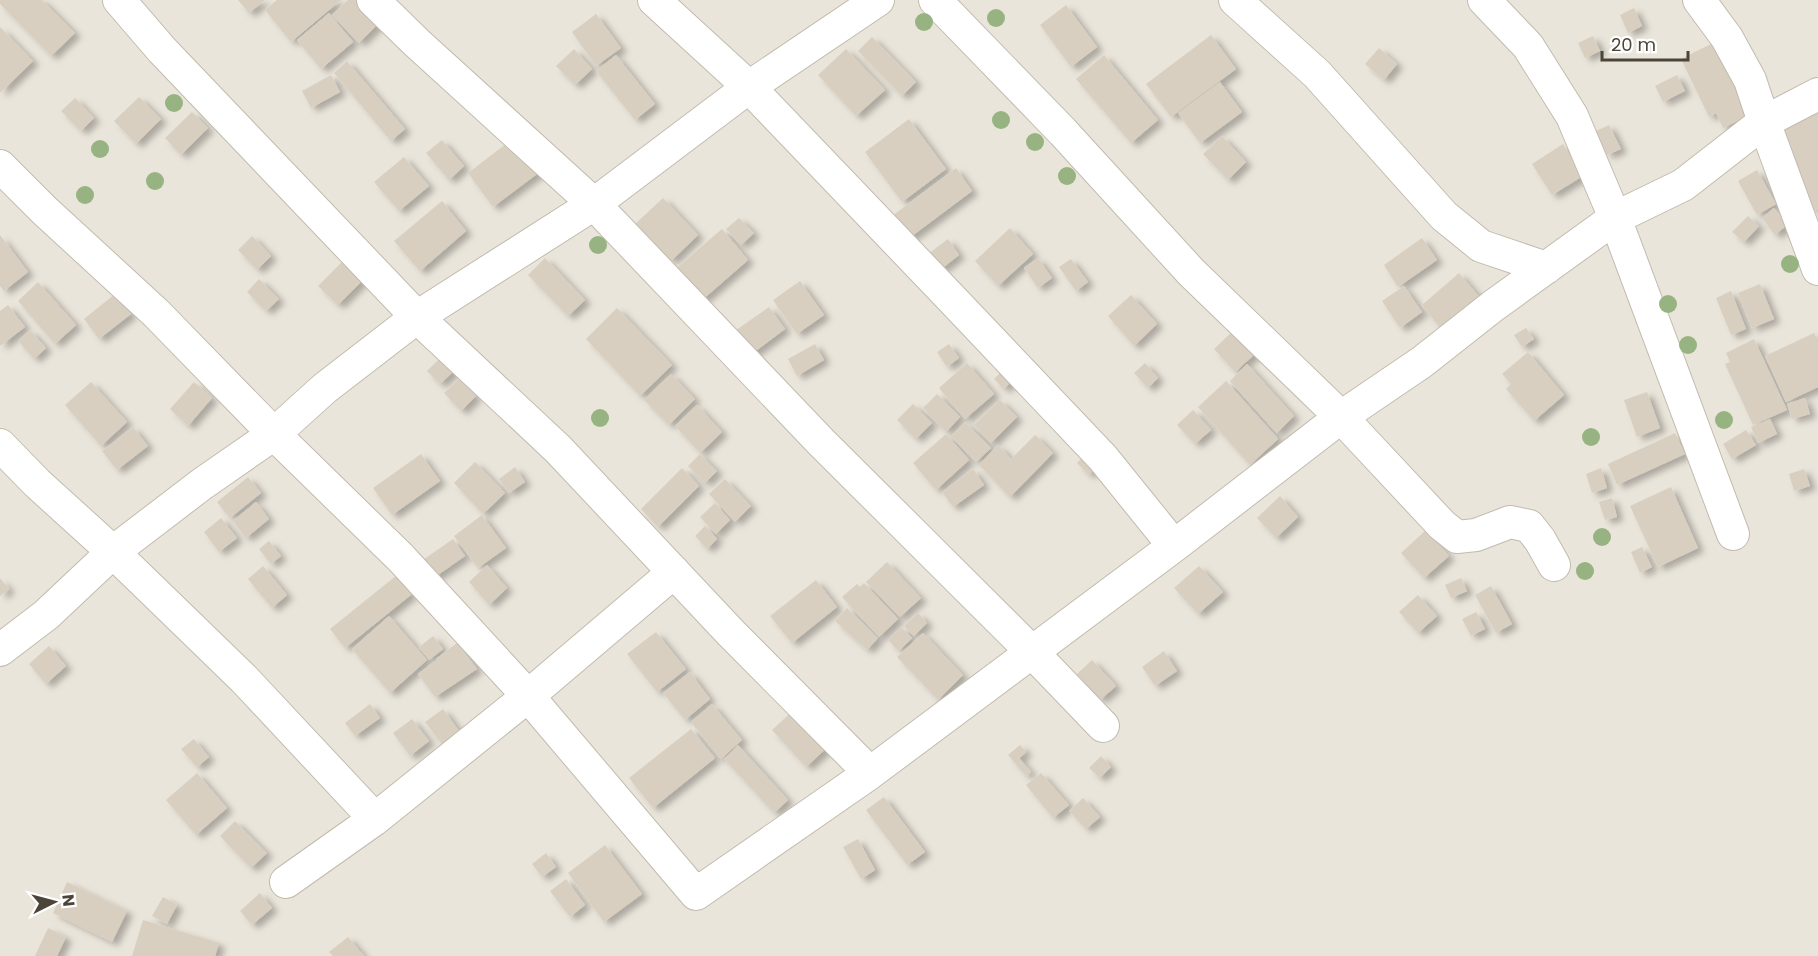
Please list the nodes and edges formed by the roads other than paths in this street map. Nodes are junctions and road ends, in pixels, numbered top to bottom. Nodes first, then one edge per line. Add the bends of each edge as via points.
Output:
1 (119, 0) edge
2 (373, 0) edge
3 (654, 0) edge
4 (878, 0) edge
5 (935, 0) edge
6 (1235, 0) edge
7 (1484, 0) edge
8 (1699, 0) edge
9 (749, 87) junction
10 (1818, 94) edge
11 (1764, 122) junction
12 (0, 166) edge
13 (594, 204) junction
14 (1615, 218) junction
15 (1546, 268) junction
16 (1818, 269) edge
17 (417, 317) junction
18 (1341, 417) junction
19 (274, 434) junction
20 (0, 445) edge
21 (1733, 534) dead end
22 (1174, 546) junction
23 (113, 552) junction
24 (1554, 565) dead end
25 (674, 572) junction
26 (0, 650) edge
27 (1032, 652) junction
28 (528, 696) junction
29 (1103, 726) dead end
30 (870, 773) junction
31 (375, 819) junction
32 (286, 882) dead end

1 - 17 street
2 - 13 street
3 - 9 street
4 - 9 street
5 - 18 street via 1191,272
6 - 15 street via 1317,74 1444,216 1481,246
7 - 14 street via 1528,46 1572,116
8 - 11 street via 1727,38 1750,80
9 - 13 street
9 - 22 street via 1103,458
10 - 11 street
11 - 14 street via 1683,185
11 - 16 street
12 - 19 street via 156,313
13 - 17 street
13 - 27 street via 813,434
14 - 15 street
14 - 21 street
15 - 18 street via 1422,362
17 - 19 street via 325,388
17 - 25 street via 558,449
18 - 22 street
18 - 24 street via 1457,537 1476,535 1510,522 1529,526
19 - 23 street
19 - 28 street via 401,558
20 - 23 street
22 - 27 street
23 - 26 street via 46,615
23 - 31 street via 244,679
25 - 28 street
25 - 30 street
27 - 29 street
27 - 30 street
28 - 30 street via 696,894
28 - 31 street
31 - 32 street

